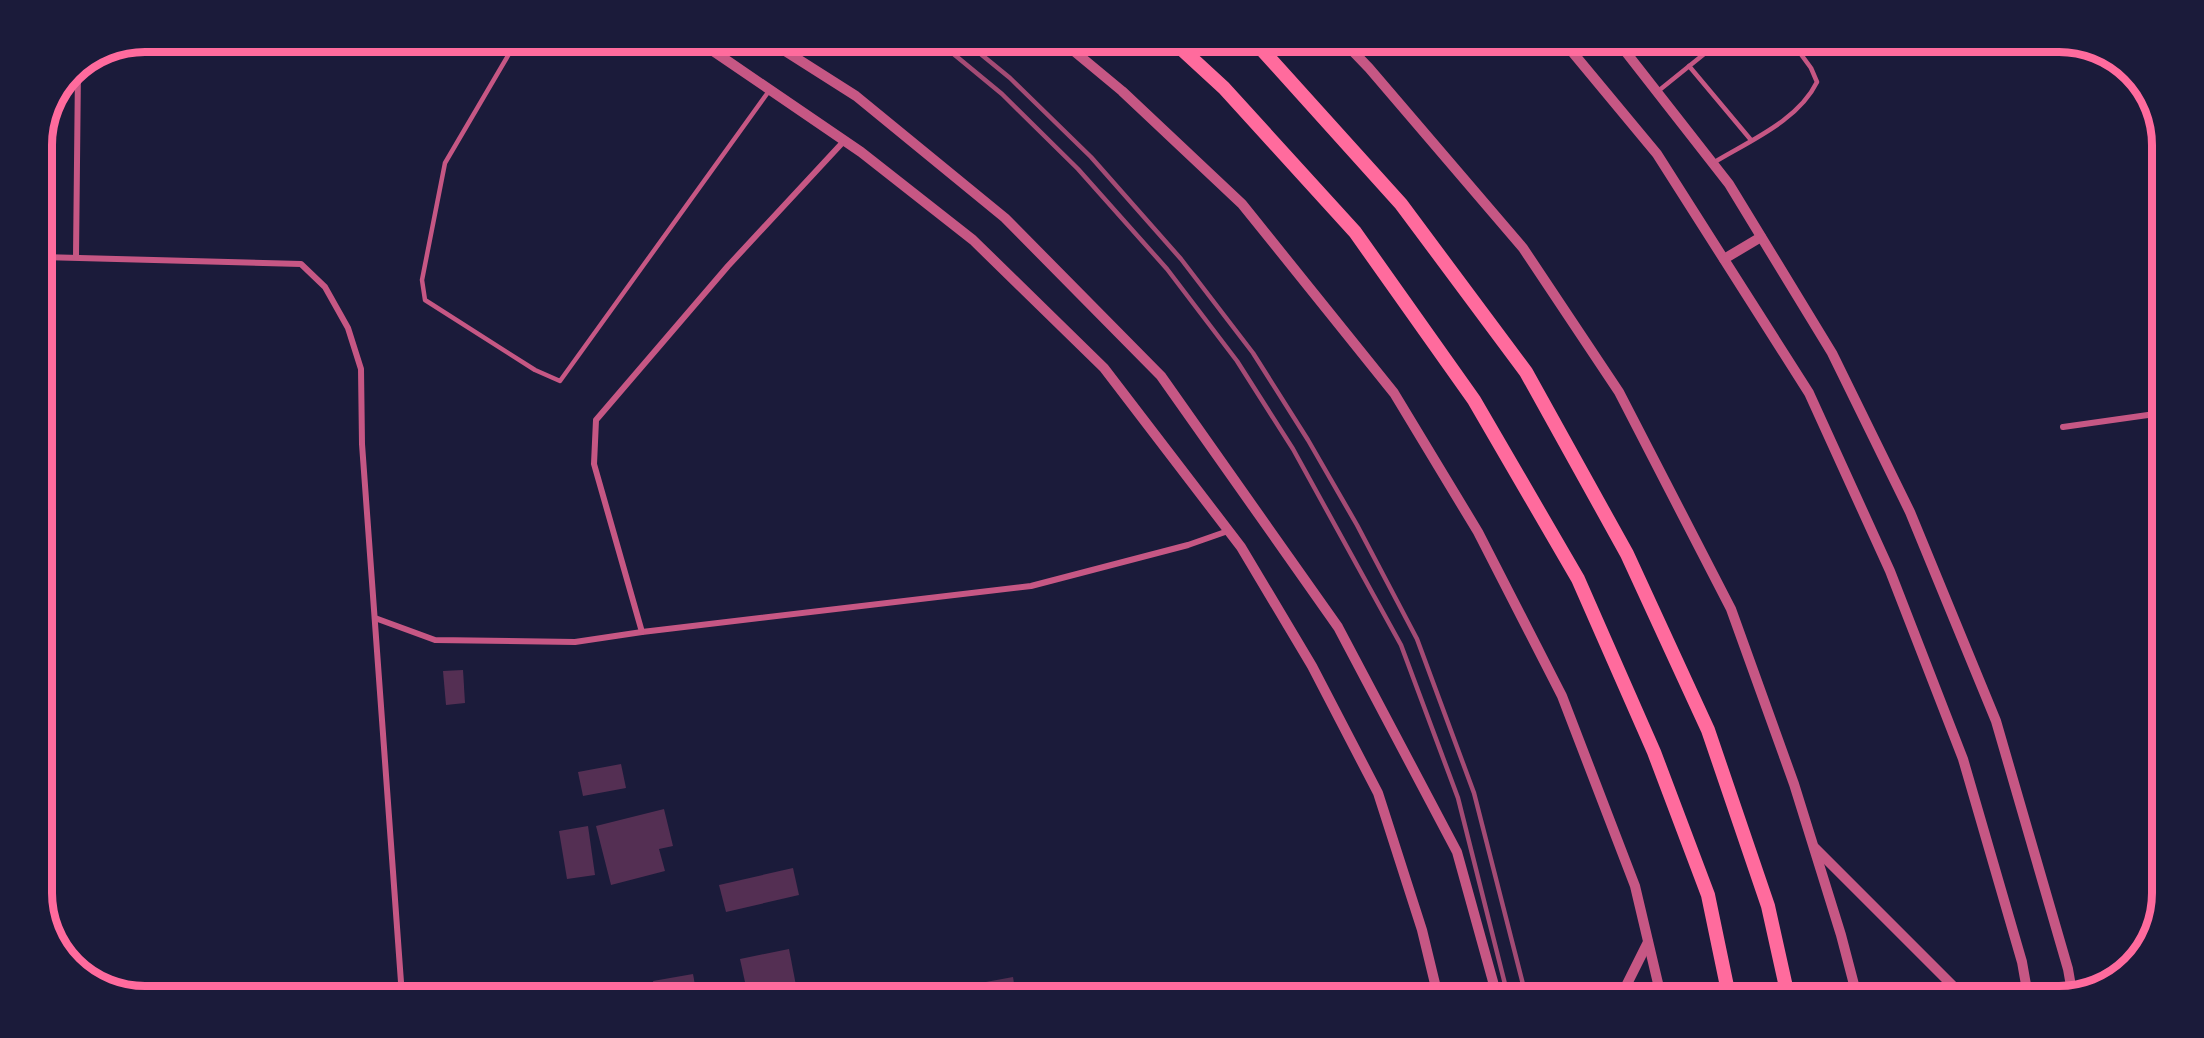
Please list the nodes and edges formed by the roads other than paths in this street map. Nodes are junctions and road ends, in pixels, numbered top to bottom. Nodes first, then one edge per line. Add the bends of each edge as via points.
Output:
1 (510, 52) edge
2 (715, 52) edge
3 (787, 52) edge
4 (1075, 52) edge
5 (1185, 52) edge
6 (1264, 52) edge
7 (1354, 52) edge
8 (1572, 52) edge
9 (1626, 52) edge
10 (1706, 52) edge
11 (1799, 52) edge
12 (1689, 66) junction
13 (78, 83) edge
14 (770, 90) junction
15 (1657, 92) junction
16 (1751, 140) junction
17 (844, 141) junction
18 (1713, 163) junction
19 (1761, 237) junction
20 (53, 257) edge
21 (76, 257) junction
22 (1724, 260) junction
23 (2151, 415) edge
24 (2064, 427) dead end
25 (1228, 531) junction
26 (375, 618) junction
27 (642, 632) junction
28 (1814, 847) junction
29 (1648, 942) junction
30 (2070, 985) edge
31 (401, 986) edge
32 (1435, 986) edge
33 (1494, 986) edge
34 (1627, 986) edge
35 (1659, 986) edge
36 (1727, 986) edge
37 (1786, 986) edge
38 (1854, 986) edge
39 (1953, 986) edge
40 (2026, 986) edge

1 - 14 lane via 445,163 422,280 425,300 535,370 560,381
2 - 14 street
3 - 33 street via 856,96 1005,218 1161,376 1338,627 1457,852
4 - 29 street via 1242,204 1394,393 1478,532 1562,696 1635,886
5 - 36 highway via 1224,88 1355,232 1474,400 1578,579 1654,752 1708,895
6 - 37 highway via 1401,204 1526,372 1627,554 1708,730 1768,906
7 - 28 street via 1523,248 1619,392 1731,609
8 - 22 street via 1657,154
9 - 15 street
10 - 12 lane
11 - 16 lane via 1817,82 1810,96 1794,113
12 - 15 lane
12 - 16 lane
13 - 21 street
14 - 17 street
15 - 18 street
16 - 18 lane
17 - 25 street via 973,240 1104,368
17 - 27 street via 728,266 596,420 594,464
18 - 19 street
19 - 22 street
19 - 30 street via 1832,353 1899,491 1996,721
20 - 21 street
21 - 26 street via 301,264 325,287 348,328 361,369 362,444
22 - 40 street via 1809,393 1890,571 1963,759
23 - 24 street
25 - 27 street via 1031,586
25 - 32 street via 1312,666 1378,793 1422,930
26 - 27 street via 435,640 575,642
26 - 31 street
28 - 38 street
28 - 39 street
29 - 34 street
29 - 35 street

